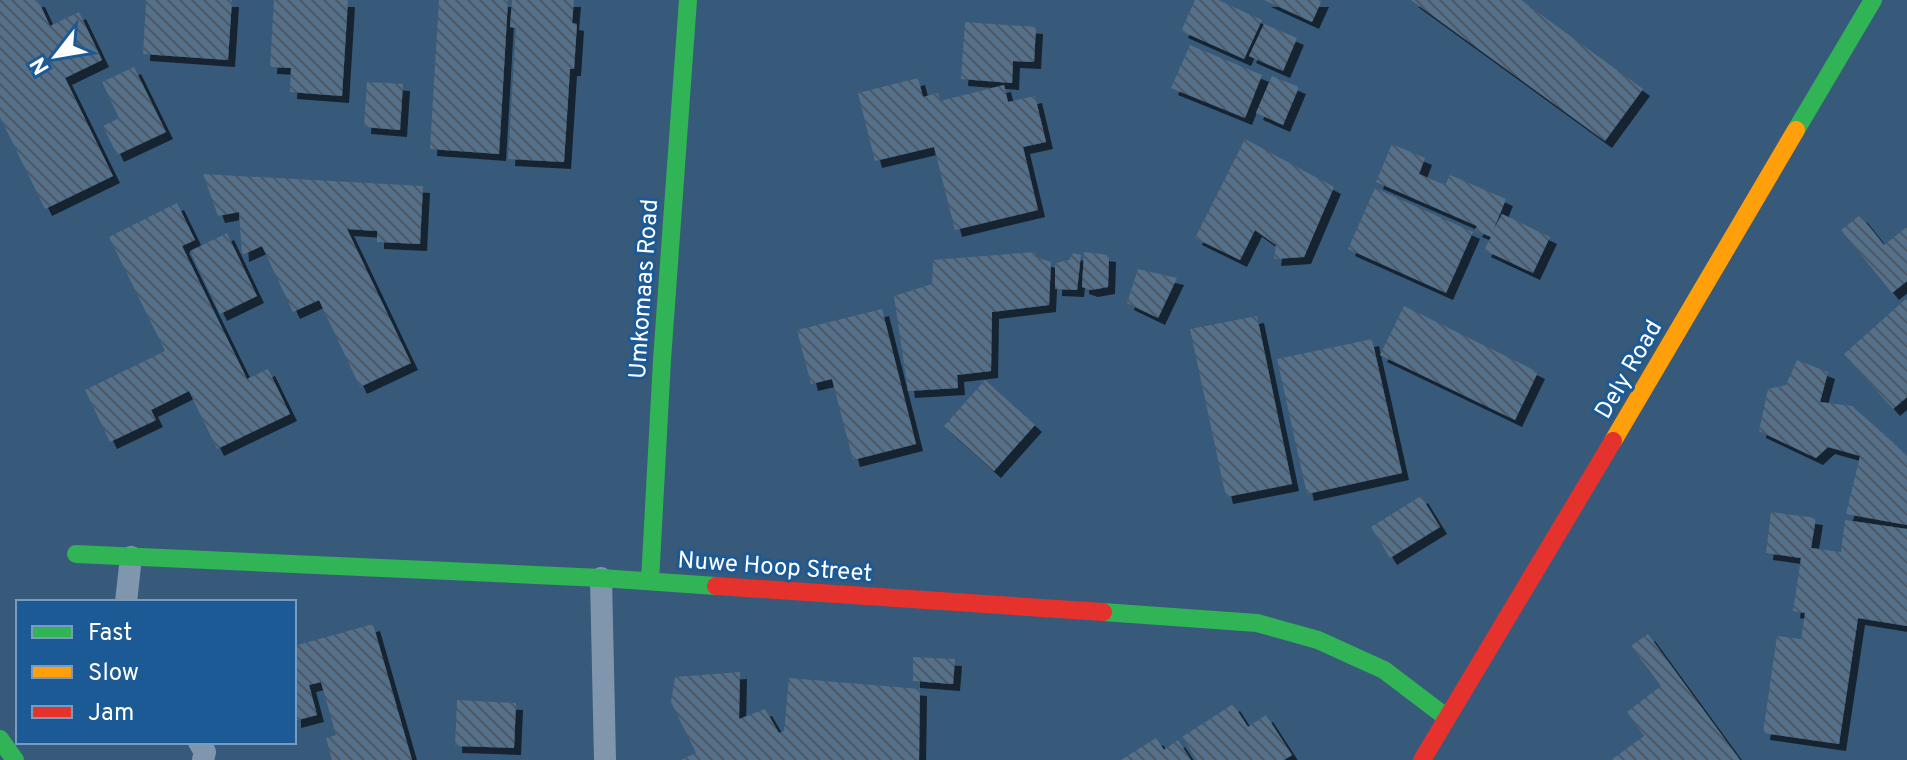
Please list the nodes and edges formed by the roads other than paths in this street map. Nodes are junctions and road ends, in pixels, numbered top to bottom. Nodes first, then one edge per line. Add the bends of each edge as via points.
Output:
1 (688, 0) edge
2 (1873, 0) edge
3 (76, 554) dead end
4 (131, 557) junction
5 (601, 578) junction
6 (650, 581) junction
7 (126, 600) edge
8 (1446, 717) junction
9 (0, 739) edge
10 (15, 760) edge
11 (605, 760) edge
12 (1422, 760) edge

1 - 6 street, Umkomaas Road
2 - 8 street, Dely Road
3 - 4 street, Nuwe Hoop Street
4 - 5 street, Nuwe Hoop Street
4 - 7 lane
5 - 6 street, Nuwe Hoop Street
5 - 11 lane
6 - 8 street, Nuwe Hoop Street via 1257,623 1318,640 1384,670
8 - 12 street, Dely Road
9 - 10 street

